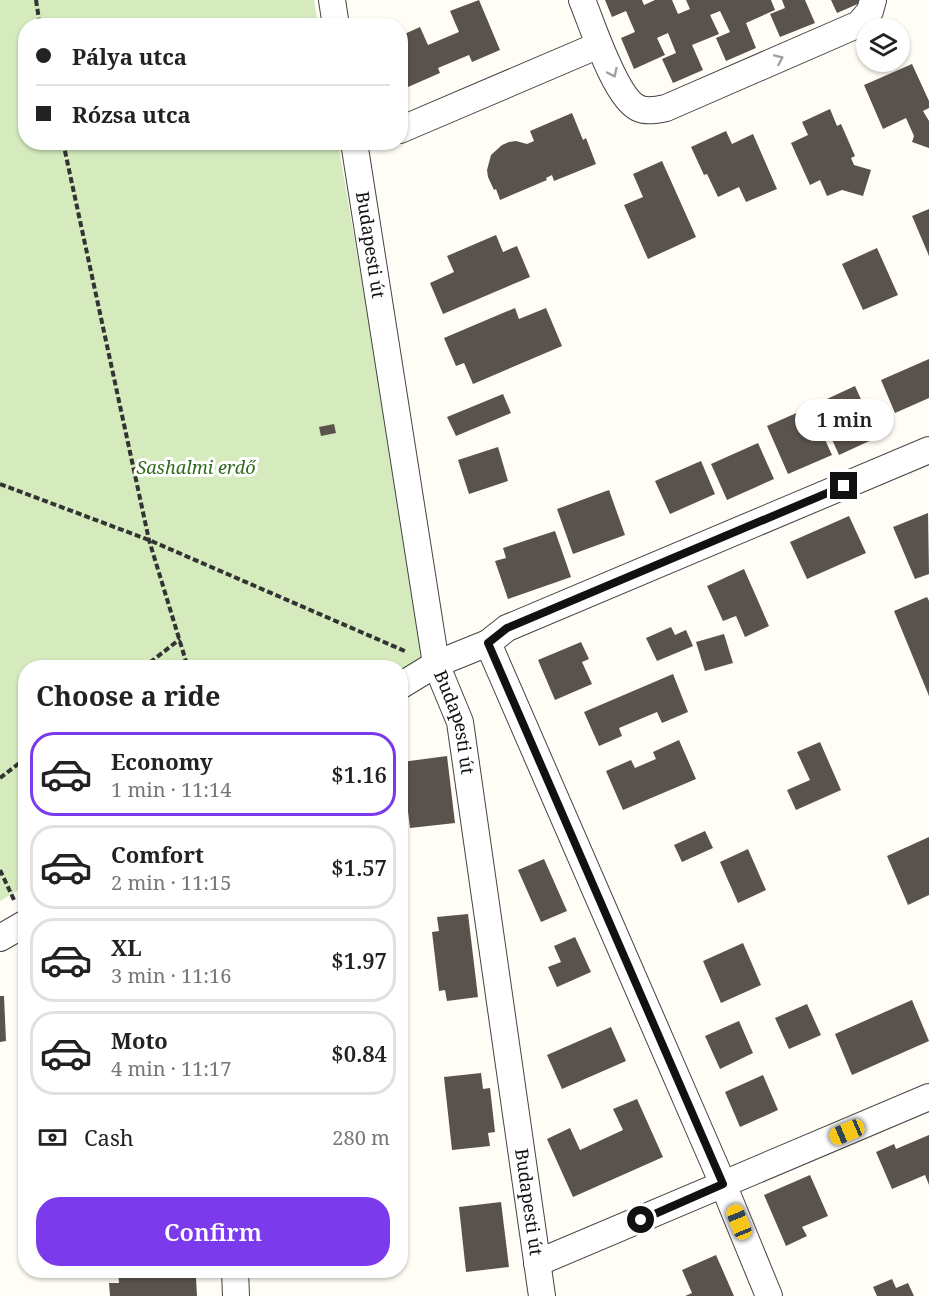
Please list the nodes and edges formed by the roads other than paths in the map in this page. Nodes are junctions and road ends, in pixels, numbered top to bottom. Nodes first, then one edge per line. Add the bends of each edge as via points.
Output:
1 (332, 0) edge
2 (582, 0) edge
3 (873, 0) edge
4 (335, 18) edge
5 (599, 45) junction
6 (408, 127) edge
7 (361, 150) edge
8 (929, 450) edge
9 (488, 643) junction
10 (436, 664) junction
11 (408, 681) edge
12 (18, 927) edge
13 (0, 938) edge
14 (929, 1097) edge
15 (723, 1184) junction
16 (537, 1263) junction
17 (235, 1278) edge
18 (236, 1296) edge
19 (542, 1296) edge
20 (769, 1296) edge

1 - 4 street
2 - 5 street
5 -> 3 street via 626,99 638,108 656,110 859,24
5 - 6 street
7 - 10 street, Budapesti út
8 - 9 street via 507,628
9 - 10 street
9 - 15 street
10 - 11 street
10 - 16 street, Budapesti út via 459,722
12 - 13 street
14 - 15 street
15 - 16 street
15 - 20 street
16 - 19 street, Budapesti út
17 - 18 street

